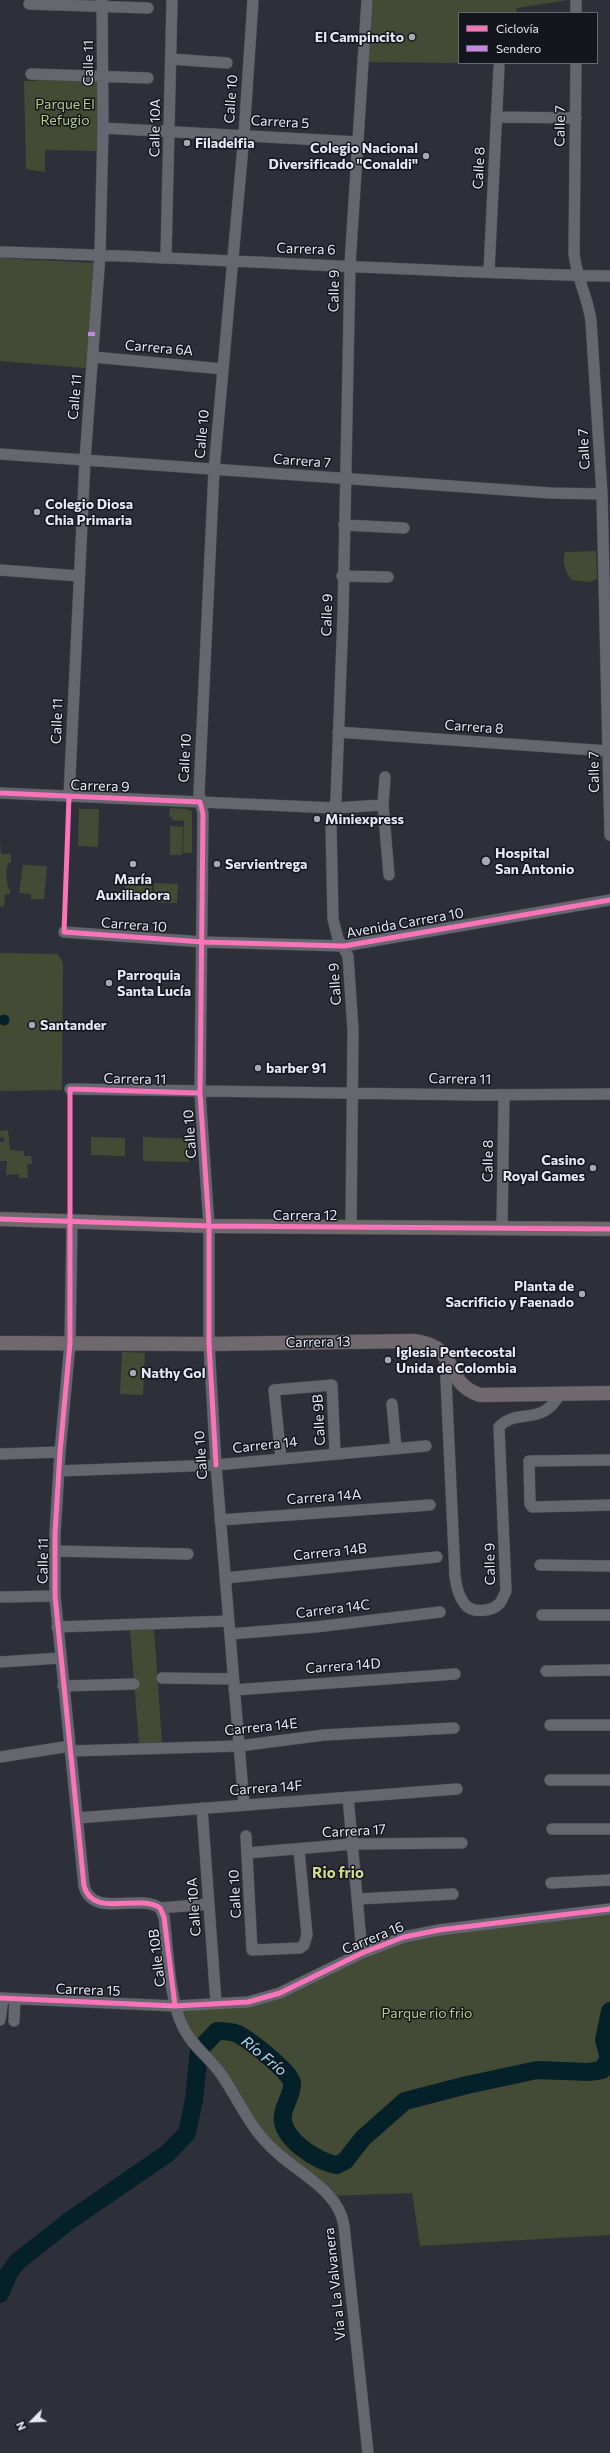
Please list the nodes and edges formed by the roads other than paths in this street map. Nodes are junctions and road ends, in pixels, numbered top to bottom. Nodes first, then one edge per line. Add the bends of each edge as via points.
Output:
1 (172, 0) edge
2 (253, 0) edge
3 (367, 0) edge
4 (576, 0) edge
5 (29, 4) dead end
6 (102, 4) edge
7 (148, 8) dead end
8 (576, 12) edge
9 (171, 59) junction
10 (227, 63) dead end
11 (576, 64) edge
12 (499, 67) dead end
13 (31, 74) dead end
14 (104, 76) junction
15 (148, 78) dead end
16 (496, 117) junction
17 (576, 118) junction
18 (103, 128) junction
19 (170, 132) junction
20 (244, 136) junction
21 (358, 142) junction
22 (0, 252) edge
23 (100, 254) junction
24 (166, 256) junction
25 (233, 261) junction
26 (350, 266) junction
27 (489, 271) junction
28 (578, 276) junction
29 (610, 276) edge
30 (93, 357) junction
31 (223, 369) junction
32 (0, 454) edge
33 (85, 460) junction
34 (214, 470) junction
35 (345, 480) junction
36 (602, 494) junction
37 (344, 525) junction
38 (404, 528) dead end
39 (607, 546) edge
40 (0, 570) edge
41 (79, 576) junction
42 (342, 576) junction
43 (388, 577) dead end
44 (338, 732) junction
45 (608, 751) junction
46 (385, 777) dead end
47 (0, 792) edge
48 (69, 797) junction
49 (200, 802) junction
50 (383, 805) junction
51 (334, 808) junction
52 (610, 835) edge
53 (389, 874) dead end
54 (610, 900) edge
55 (64, 932) dead end
56 (203, 942) junction
57 (344, 946) junction
58 (70, 1089) dead end
59 (200, 1092) junction
60 (354, 1092) junction
61 (610, 1094) edge
62 (504, 1095) junction
63 (0, 1219) edge
64 (72, 1222) junction
65 (209, 1226) junction
66 (351, 1227) junction
67 (502, 1228) junction
68 (610, 1229) edge
69 (0, 1343) edge
70 (70, 1343) junction
71 (209, 1344) junction
72 (445, 1355) junction
73 (610, 1393) edge
74 (560, 1394) junction
75 (392, 1404) dead end
76 (426, 1446) dead end
77 (396, 1448) junction
78 (60, 1452) junction
79 (335, 1453) junction
80 (0, 1454) edge
81 (281, 1458) junction
82 (610, 1460) edge
83 (216, 1465) junction
84 (59, 1470) junction
85 (430, 1505) dead end
86 (610, 1505) edge
87 (220, 1520) junction
88 (55, 1551) junction
89 (188, 1554) dead end
90 (437, 1557) dead end
91 (540, 1565) dead end
92 (610, 1566) edge
93 (225, 1578) junction
94 (55, 1596) junction
95 (0, 1597) edge
96 (440, 1612) dead end
97 (542, 1615) dead end
98 (610, 1615) edge
99 (229, 1621) junction
100 (57, 1627) junction
101 (230, 1634) junction
102 (60, 1658) junction
103 (0, 1662) edge
104 (610, 1670) edge
105 (546, 1671) dead end
106 (455, 1674) dead end
107 (162, 1678) dead end
108 (233, 1679) junction
109 (134, 1684) dead end
110 (62, 1686) junction
111 (234, 1690) junction
112 (550, 1725) dead end
113 (610, 1725) edge
114 (454, 1728) dead end
115 (239, 1746) junction
116 (70, 1748) junction
117 (0, 1757) edge
118 (550, 1780) dead end
119 (610, 1780) edge
120 (457, 1788) dead end
121 (348, 1797) junction
122 (244, 1805) junction
123 (202, 1808) junction
124 (77, 1818) junction
125 (552, 1829) dead end
126 (610, 1829) edge
127 (246, 1836) dead end
128 (462, 1843) dead end
129 (354, 1844) junction
130 (299, 1850) junction
131 (247, 1853) junction
132 (610, 1880) edge
133 (551, 1883) dead end
134 (452, 1894) dead end
135 (358, 1899) junction
136 (209, 1904) junction
137 (160, 1908) junction
138 (610, 1910) edge
139 (362, 1953) junction
140 (1, 1998) edge
141 (15, 1999) junction
142 (216, 2003) junction
143 (175, 2006) junction
144 (0, 2020) edge
145 (14, 2021) dead end
146 (368, 2453) edge

1 - 9 street, Calle 10A
2 - 20 street, Calle 10
3 - 21 street, Calle 9
4 - 8 street
5 - 6 street
6 - 7 street
6 - 14 street, Calle 11
9 - 10 street
9 - 19 street, Calle 10A
11 - 17 street, Calle 7
12 - 16 street, Calle 8
13 - 14 street
14 - 15 street
14 - 18 street, Calle 11
16 - 17 street
16 - 27 street, Calle 8
17 - 28 street, Calle 7 via 573,228
18 - 19 street, Carrera 5
18 - 23 street, Calle 11
19 - 20 street, Carrera 5
19 - 24 street, Calle 10A
20 - 21 street, Carrera 5
20 - 25 street, Calle 10
21 - 26 street, Calle 9
22 - 23 street, Carrera 6
23 - 24 street, Carrera 6
23 - 30 street, Calle 11 via 92,334
24 - 25 street, Carrera 6
25 - 26 street, Carrera 6
25 - 31 street, Calle 10
26 - 27 street, Carrera 6
26 - 35 street, Calle 9
27 - 28 street, Carrera 6
28 - 29 street, Carrera 6
28 - 36 street, Calle 7 via 589,306 591,321
30 - 31 street, Carrera 6A
30 - 33 street, Calle 11
31 - 34 street, Calle 10
32 - 33 street, Carrera 7
33 - 34 street, Carrera 7
33 - 41 street, Calle 11
34 - 35 street, Carrera 7
34 - 49 street, Calle 10
35 - 36 street, Carrera 7 via 550,494
35 - 37 street, Calle 9
36 - 39 street, Calle 7
37 - 38 street
37 - 42 street, Calle 9
39 - 45 street, Calle 7
40 - 41 street
41 - 48 street, Calle 11
42 - 43 street
42 - 44 street, Calle 9 via 343,616
44 - 45 street, Carrera 8
44 - 51 street, Calle 9
45 - 52 street, Calle 7
46 - 50 street
47 - 48 street, Carrera 9
48 - 49 street, Carrera 9
49 - 51 street, Carrera 9
49 - 56 street, Calle 10 via 203,814
50 - 51 street, Carrera 9
50 - 53 street
51 - 57 street, Calle 9 via 331,825 333,919 338,939
54 - 57 street, Avenida Carrera 10
55 - 56 street, Carrera 10
56 - 57 street, Avenida Carrera 10
56 - 59 street, Calle 10
57 - 60 street, Calle 9 via 349,963
58 - 59 street, Carrera 11
59 - 60 street, Carrera 11
59 - 65 street, Calle 10
60 - 62 street, Carrera 11
60 - 66 street, Calle 9
61 - 62 street, Carrera 11
62 - 67 street, Calle 8
63 - 64 main road, Carrera 12
64 - 65 main road, Carrera 12
64 - 70 street, Calle 11
65 - 66 main road, Carrera 12
65 - 71 street, Calle 10
66 - 67 main road, Carrera 12
67 - 68 main road, Carrera 12
69 - 70 main road, Carrera 13
70 - 71 main road, Carrera 13
70 - 78 street, Calle 11
71 - 72 main road, Carrera 13 via 414,1341 430,1343
71 - 83 street, Calle 10
72 - 74 main road, Carrera 13 via 458,1380 473,1392 488,1396
72 - 74 street, Calle 9 via 456,1588 464,1604 473,1609 492,1608 500,1602 506,1591 499,1427 506,1421 550,1409
73 - 74 main road, Carrera 13
75 - 77 street
76 - 77 street, Carrera 14
77 - 79 street, Carrera 14
78 - 80 street
78 - 84 street, Calle 11
79 - 81 street, Carrera 14
79 - 81 street, Calle 9B via 332,1385 274,1390
81 - 83 street, Carrera 14
82 - 86 street via 529,1461 531,1506
83 - 84 street, Carrera 14
83 - 87 street, Calle 10
84 - 88 street, Calle 11
85 - 87 street, Carrera 14A
87 - 93 street, Calle 10
88 - 89 street
88 - 94 street, Calle 11
90 - 93 street, Carrera 14B
91 - 92 street
93 - 99 street, Calle 10
94 - 95 street
94 - 100 street, Calle 11
96 - 101 street, Carrera 14C
97 - 98 street
99 - 100 street
99 - 101 street, Calle 10
100 - 102 street, Calle 11
101 - 108 street, Calle 10
102 - 103 street
102 - 110 street, Calle 11
104 - 105 street
106 - 111 street, Carrera 14D
107 - 108 street
108 - 111 street, Calle 10
109 - 110 street
110 - 116 street, Calle 11
111 - 115 street, Calle 10
112 - 113 street
114 - 115 street, Carrera 14E via 324,1735
115 - 116 street, Carrera 14E
115 - 122 street, Calle 10
116 - 117 street, Carrera 14E
116 - 124 street, Calle 11
118 - 119 street
120 - 121 street, Carrera 14F
121 - 122 street, Carrera 14F
121 - 129 street
122 - 123 street, Carrera 14F
123 - 124 street, Carrera 14F
123 - 136 street, Calle 10A
124 - 137 street, Calle 11 via 84,1886 89,1898 98,1903 150,1904
125 - 126 street
127 - 131 street, Calle 10
128 - 129 street, Carrera 17
129 - 130 street, Carrera 17
129 - 135 street
130 - 131 street, Carrera 17
130 - 131 street, Calle 10 via 307,1935 304,1945 300,1948 252,1950
132 - 133 street
134 - 135 street
135 - 139 street
136 - 137 street
136 - 142 street, Calle 10A
137 - 143 street, Calle 10B via 164,1917
138 - 139 street, Carrera 16 via 419,1933
139 - 142 street, Carrera 16 via 265,1999
140 - 141 street, Carrera 15
140 - 144 street
141 - 143 street, Carrera 15
141 - 145 street
142 - 143 street, Carrera 16
143 - 146 street, Vía a La Valvanera via 182,2026 210,2061 265,2141 330,2196 341,2212

